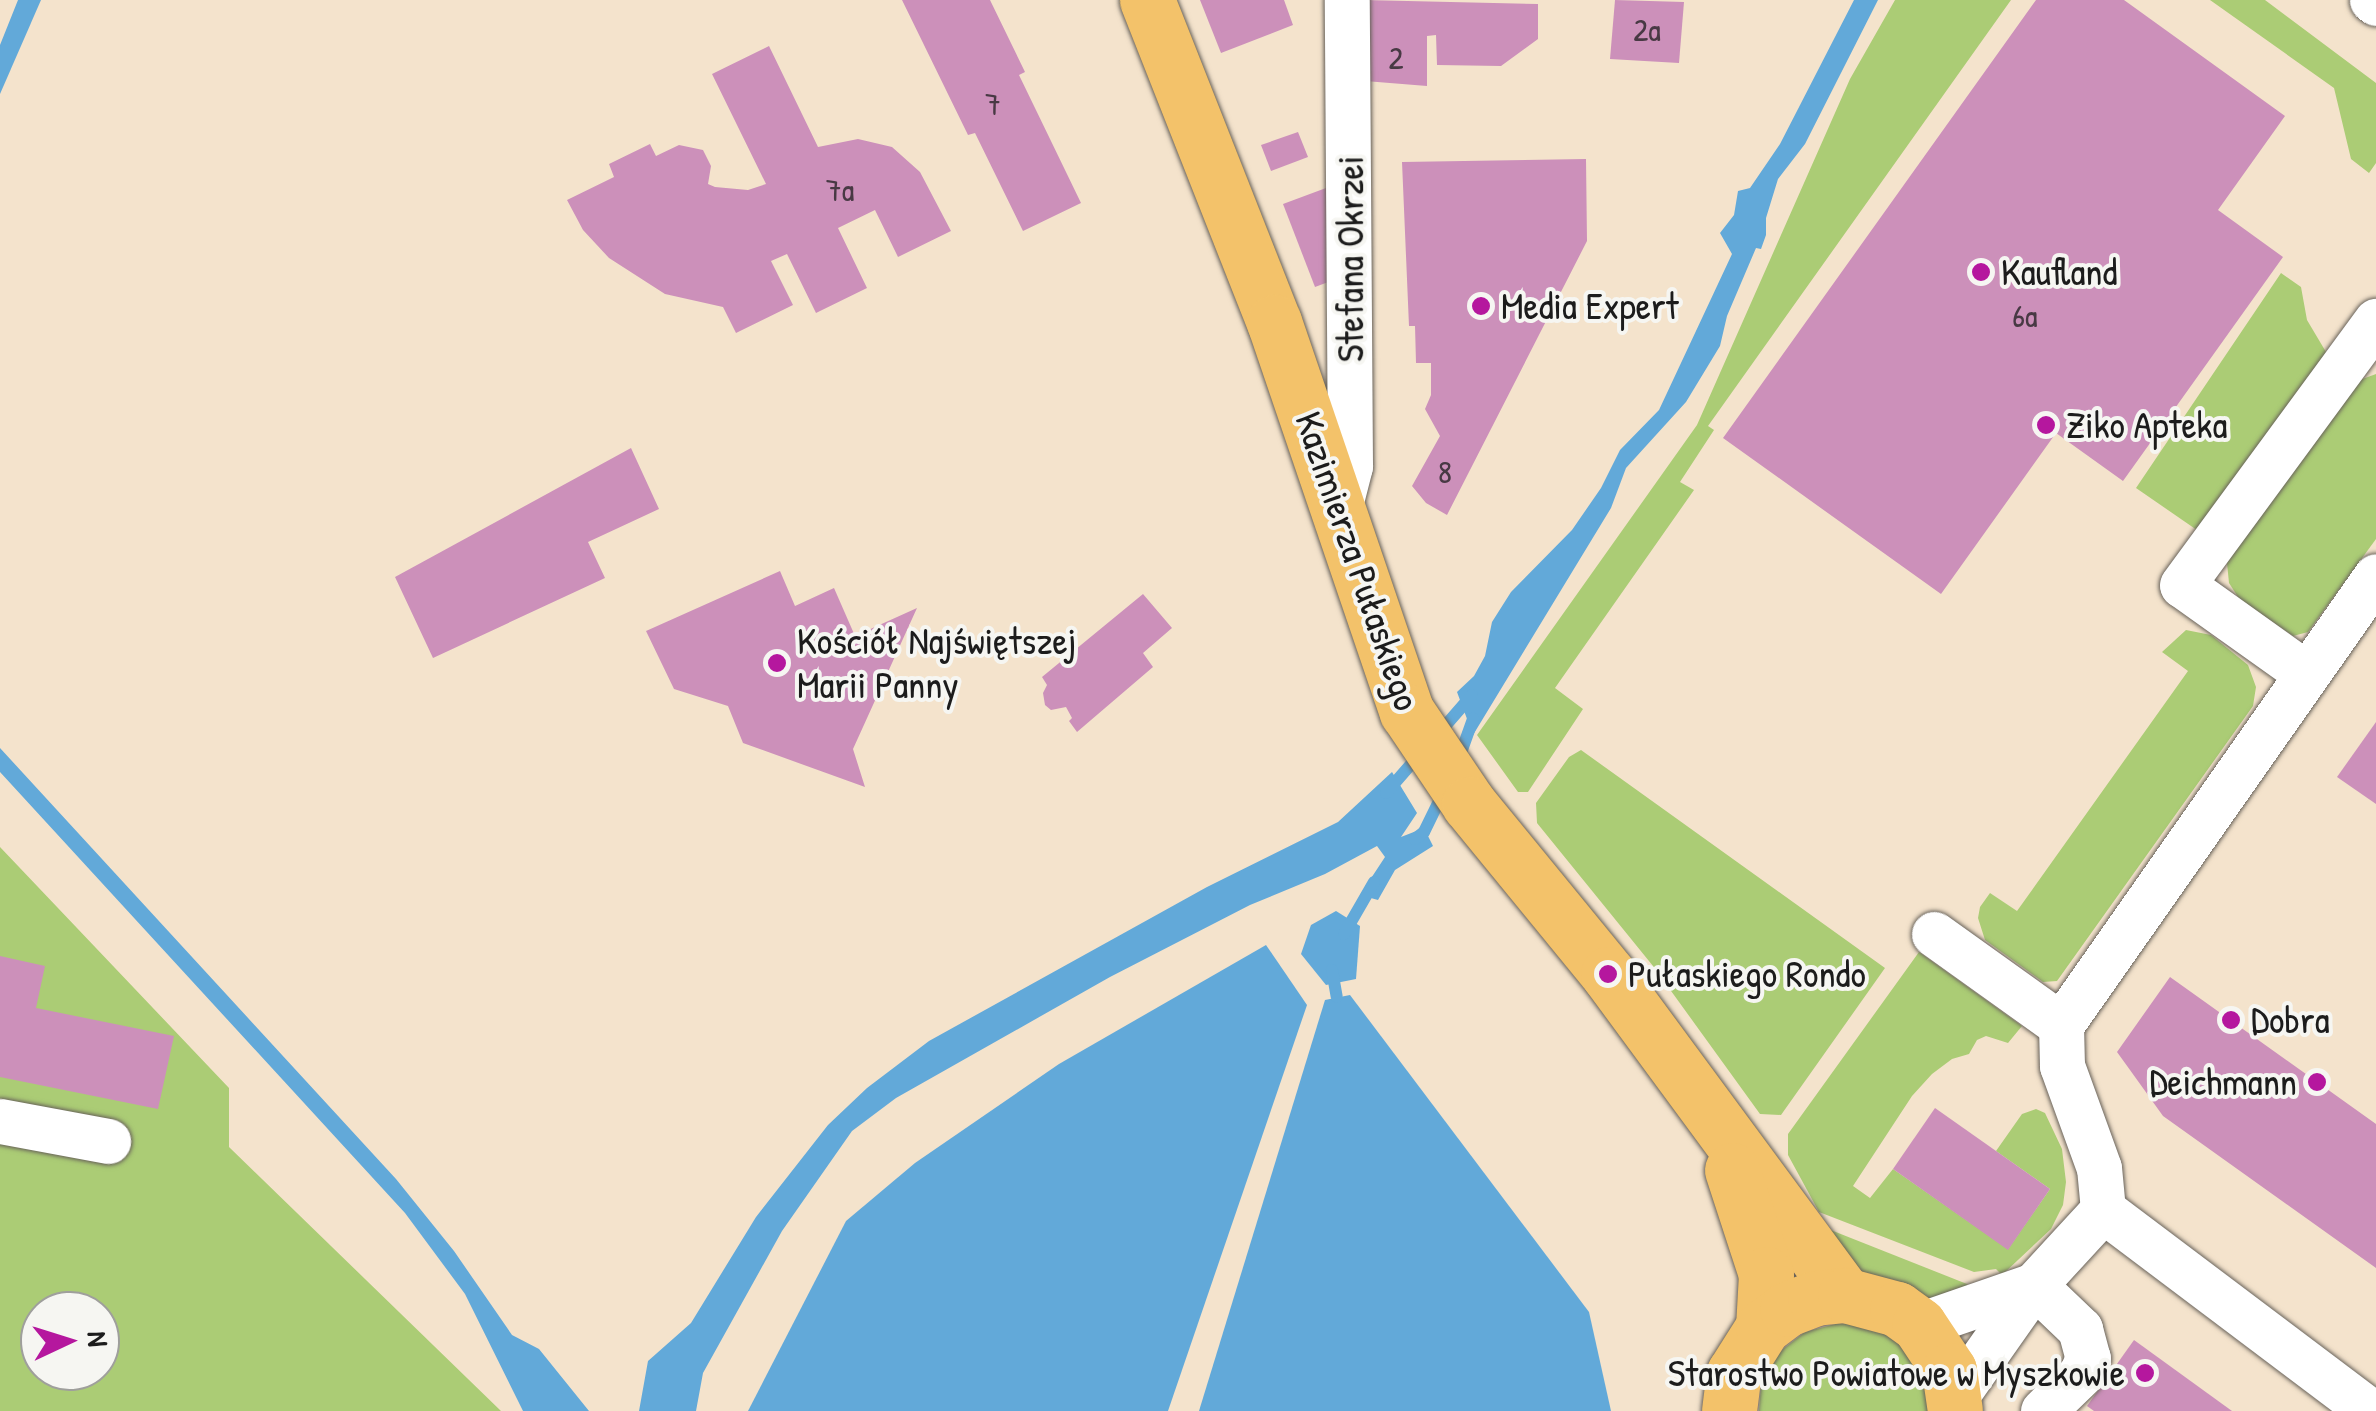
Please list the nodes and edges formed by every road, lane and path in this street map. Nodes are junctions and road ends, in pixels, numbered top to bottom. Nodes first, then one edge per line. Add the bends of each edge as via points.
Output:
1 (1147, 0) edge
2 (1347, 0) edge
3 (2376, 321) edge
4 (1337, 517) junction
5 (2376, 576) edge
6 (2307, 674) junction
7 (1934, 934) dead end
8 (2061, 1025) junction
9 (1709, 1111) junction
10 (0, 1121) edge
11 (108, 1142) dead end
12 (2103, 1210) junction
13 (2034, 1285) junction
14 (1845, 1295) junction
15 (1919, 1325) junction
16 (1763, 1327) junction
17 (1955, 1404) edge
18 (1729, 1411) edge
19 (2043, 1411) edge
20 (2370, 1411) edge

1 - 4 main road, Kazimierza Pułaskiego via 1274,322
2 - 4 street, Stefana Okrzei via 1350,466
3 - 6 street via 2182,586
4 - 9 main road, Kazimierza Pułaskiego via 1407,712 1469,804
5 - 6 street
6 - 8 street
7 - 8 street
8 - 12 street via 2062,1066 2099,1168
9 - 14 main road, Kazimierza Pułaskiego
9 - 16 main road, Kazimierza Pułaskiego via 1766,1274
10 - 11 street
12 - 13 street
12 - 20 street
13 - 15 street
13 - 17 street
13 - 19 street via 2080,1328 2088,1358 2081,1374
14 - 15 main road via 1872,1299
14 - 16 main road via 1814,1298
15 - 17 main road via 1950,1370
16 - 18 main road via 1734,1373

